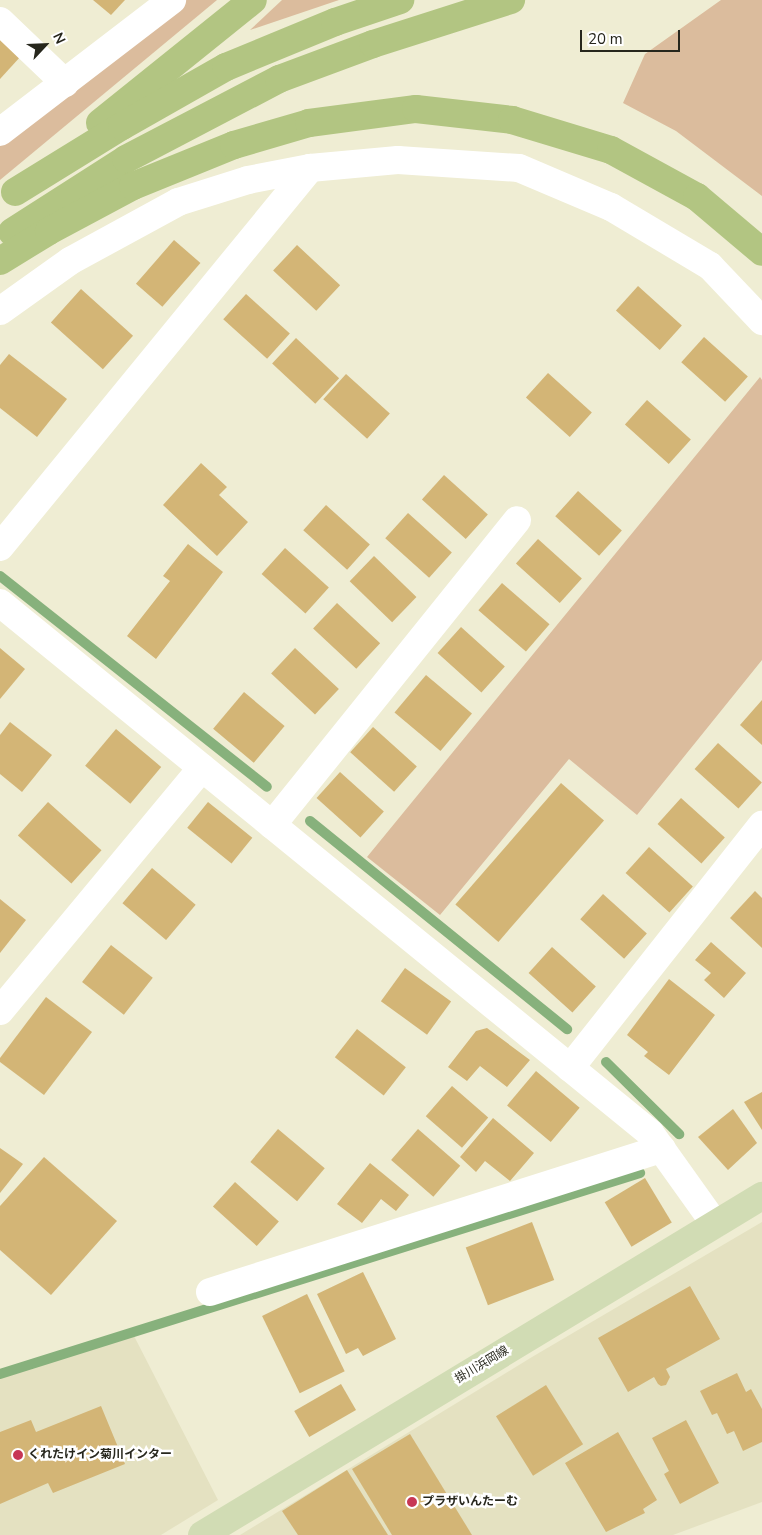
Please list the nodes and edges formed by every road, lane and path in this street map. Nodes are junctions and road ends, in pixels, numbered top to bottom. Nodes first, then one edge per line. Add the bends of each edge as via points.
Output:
1 (172, 0) edge
2 (253, 0) edge
3 (400, 0) edge
4 (511, 0) edge
5 (0, 21) edge
6 (65, 83) junction
7 (0, 132) edge
8 (310, 168) junction
9 (7, 198) edge
10 (0, 240) edge
11 (762, 252) edge
12 (0, 261) edge
13 (0, 311) edge
14 (762, 321) edge
15 (516, 520) dead end
16 (0, 547) edge
17 (0, 603) edge
18 (202, 768) junction
19 (272, 825) junction
20 (762, 825) edge
21 (0, 1010) edge
22 (570, 1068) junction
23 (662, 1149) junction
24 (762, 1196) edge
25 (715, 1224) junction
26 (210, 1292) dead end
27 (202, 1535) edge

1 - 6 street
2 - 9 highway
3 - 9 highway via 226,66
4 - 10 highway via 373,44 279,79 126,159
5 - 6 street
6 - 7 street
8 - 13 street via 248,180 178,202 70,261
8 - 14 street via 398,160 519,168 611,207 710,266
8 - 16 street
11 - 12 highway via 697,197 611,150 512,120 416,109 310,123 234,145 134,186
15 - 19 street
17 - 18 street
18 - 19 street
18 - 21 street
19 - 22 street
20 - 22 street
22 - 23 street via 650,1132
23 - 25 street
23 - 26 street
24 - 25 main road, 掛川浜岡線
25 - 27 main road, 掛川浜岡線

